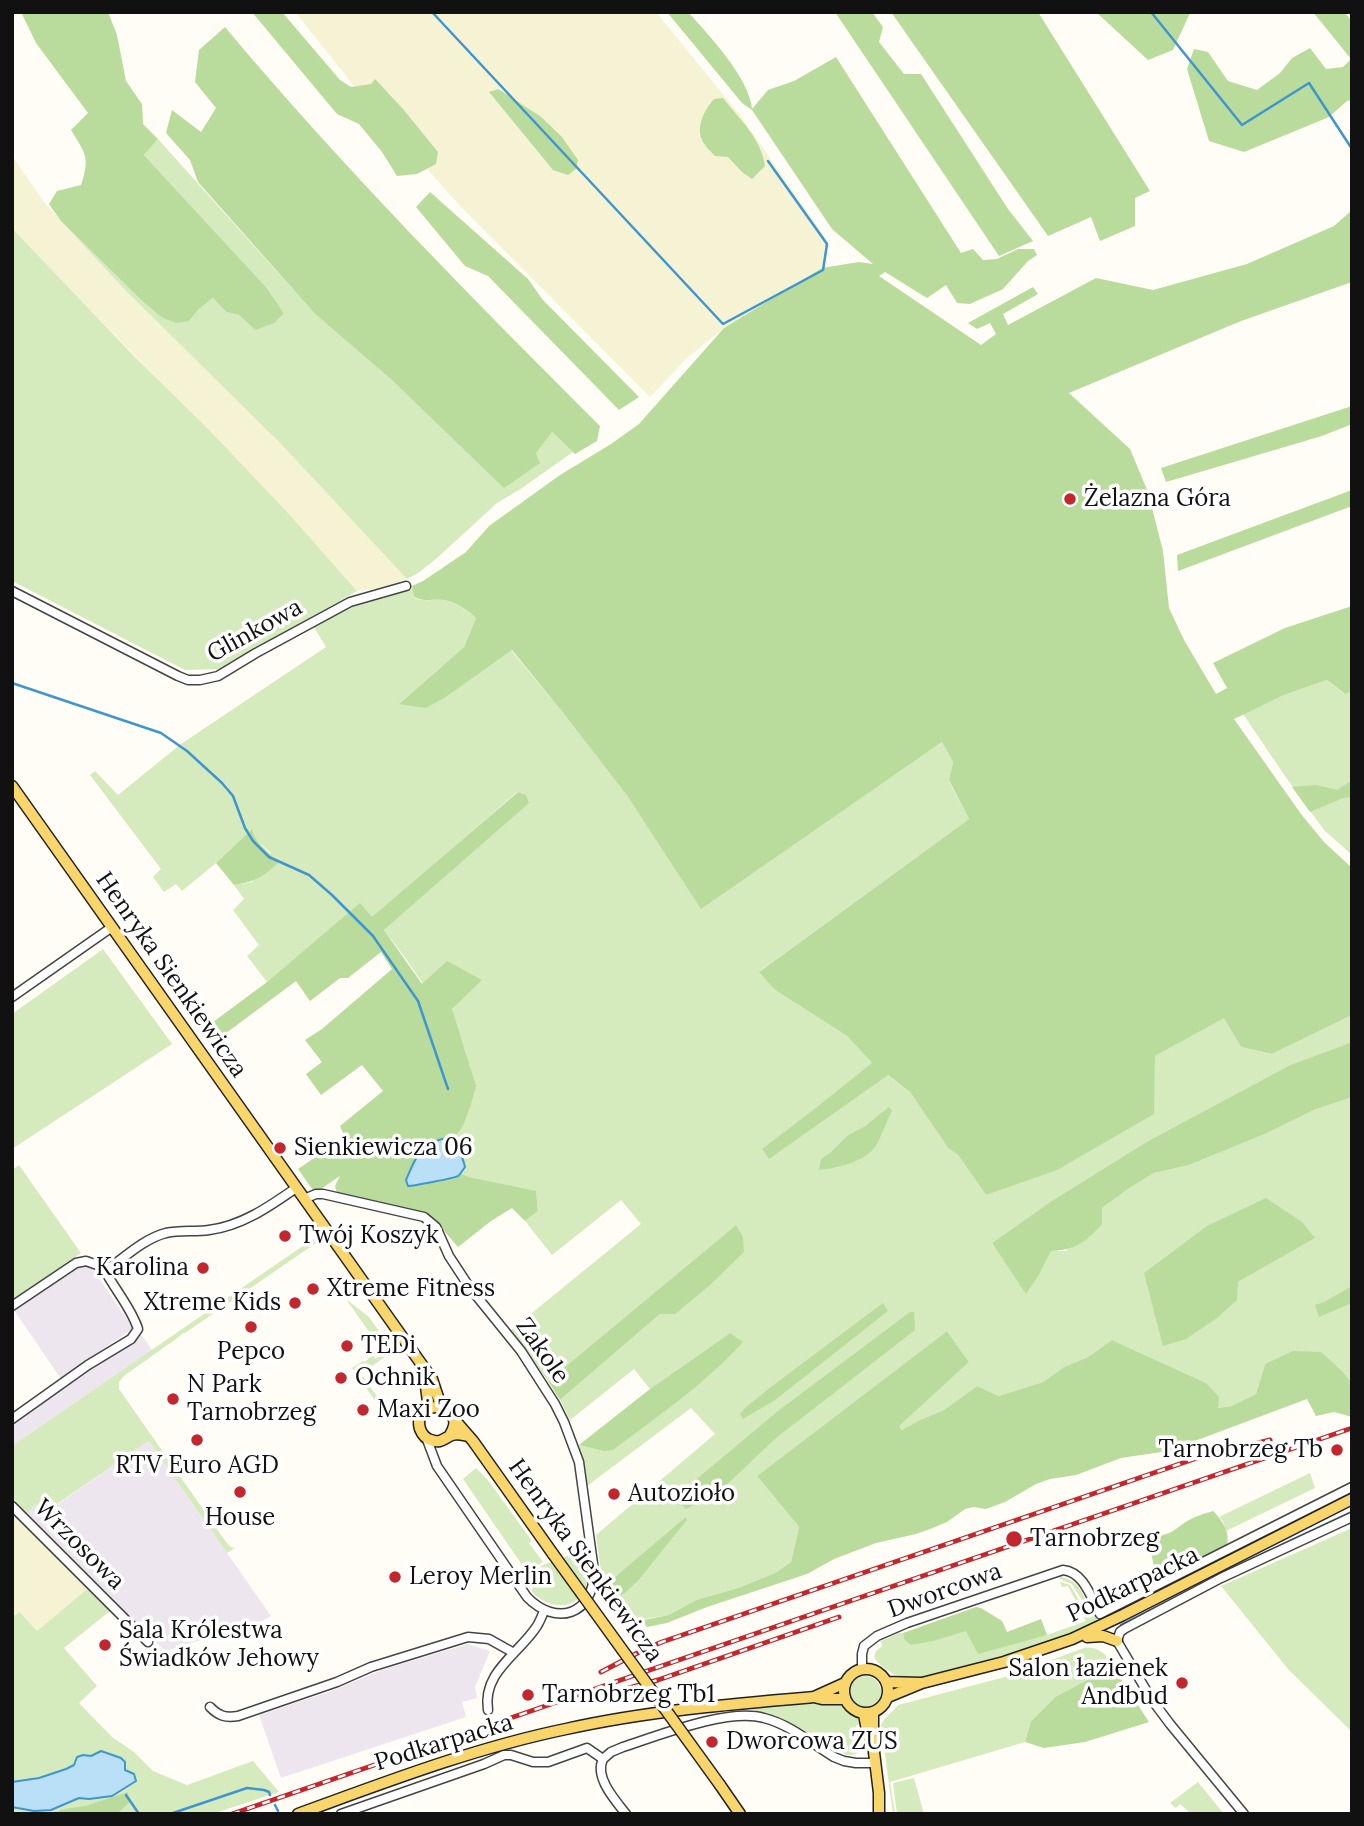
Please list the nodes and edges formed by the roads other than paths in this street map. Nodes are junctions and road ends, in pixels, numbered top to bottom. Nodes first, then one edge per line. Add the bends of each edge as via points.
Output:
1 (406, 586) dead end
2 (12, 591) edge
3 (12, 786) edge
4 (112, 927) junction
5 (12, 997) edge
6 (296, 1188) junction
7 (304, 1199) junction
8 (103, 1267) junction
9 (12, 1306) edge
10 (423, 1367) junction
11 (443, 1408) junction
12 (425, 1411) junction
13 (453, 1418) junction
14 (12, 1419) edge
15 (468, 1436) junction
16 (426, 1437) junction
17 (445, 1438) junction
18 (432, 1455) junction
19 (1352, 1487) edge
20 (1352, 1499) edge
21 (12, 1506) edge
22 (1352, 1517) edge
23 (544, 1611) junction
24 (1072, 1639) junction
25 (1117, 1641) junction
26 (148, 1642) dead end
27 (514, 1653) junction
28 (862, 1669) junction
29 (886, 1682) junction
30 (845, 1683) junction
31 (922, 1683) junction
32 (814, 1697) junction
33 (887, 1697) junction
34 (844, 1699) junction
35 (210, 1707) dead end
36 (488, 1710) dead end
37 (868, 1713) junction
38 (603, 1759) junction
39 (875, 1763) junction
40 (298, 1814) edge
41 (341, 1814) edge
42 (626, 1814) edge
43 (740, 1814) edge
44 (882, 1814) edge
45 (1244, 1814) edge

1 - 2 street, Glinkowa via 350,602 218,676 200,680 178,676
3 - 4 main road, Henryka Sienkiewicza
4 - 5 street
4 - 6 main road, Henryka Sienkiewicza
6 - 7 main road, Henryka Sienkiewicza
6 - 8 street via 263,1211 228,1226 166,1233
7 - 10 main road, Henryka Sienkiewicza
7 - 23 street, Zakole via 323,1194 430,1221 458,1271 521,1351 555,1404 579,1462 594,1580 583,1604 563,1614
8 - 9 street via 76,1263
8 - 14 street via 138,1329 131,1339
10 - 11 main road, Henryka Sienkiewicza
10 - 12 main road, Henryka Sienkiewicza via 428,1393
11 - 12 main road
11 - 13 main road
12 - 16 main road via 419,1424
13 - 15 main road, Henryka Sienkiewicza
13 - 17 main road via 454,1425
15 - 17 main road
15 - 43 main road, Henryka Sienkiewicza, bridge
16 - 17 main road via 433,1441
16 - 18 street
17 - 18 street
18 - 23 street via 522,1590
19 - 28 street, Dworcowa via 1100,1614 1079,1577 1063,1570 877,1636 864,1646
20 - 24 main road, Podkarpacka
21 - 26 street, Wrzosowa
22 - 25 street via 1124,1629
23 - 27 street
24 - 25 main road via 1099,1635
24 - 31 main road, Podkarpacka
25 - 45 street via 1170,1724
27 - 35 street via 489,1639 468,1637 238,1716 220,1716
27 - 36 street via 490,1685
28 - 29 main road via 874,1670
28 - 30 main road
29 - 31 main road, Podkarpacka
29 - 33 main road
30 - 32 main road, Podkarpacka
30 - 34 main road
31 - 33 main road, Podkarpacka
32 - 34 main road, Podkarpacka
32 - 40 main road, Podkarpacka via 688,1709 566,1729 430,1766
33 - 37 main road via 881,1707
34 - 37 main road via 858,1713
37 - 39 main road
38 - 39 street via 611,1752 719,1718 750,1715 778,1723 844,1762
38 - 41 street via 587,1748 548,1762 504,1755
38 - 42 street via 601,1777
39 - 44 main road

